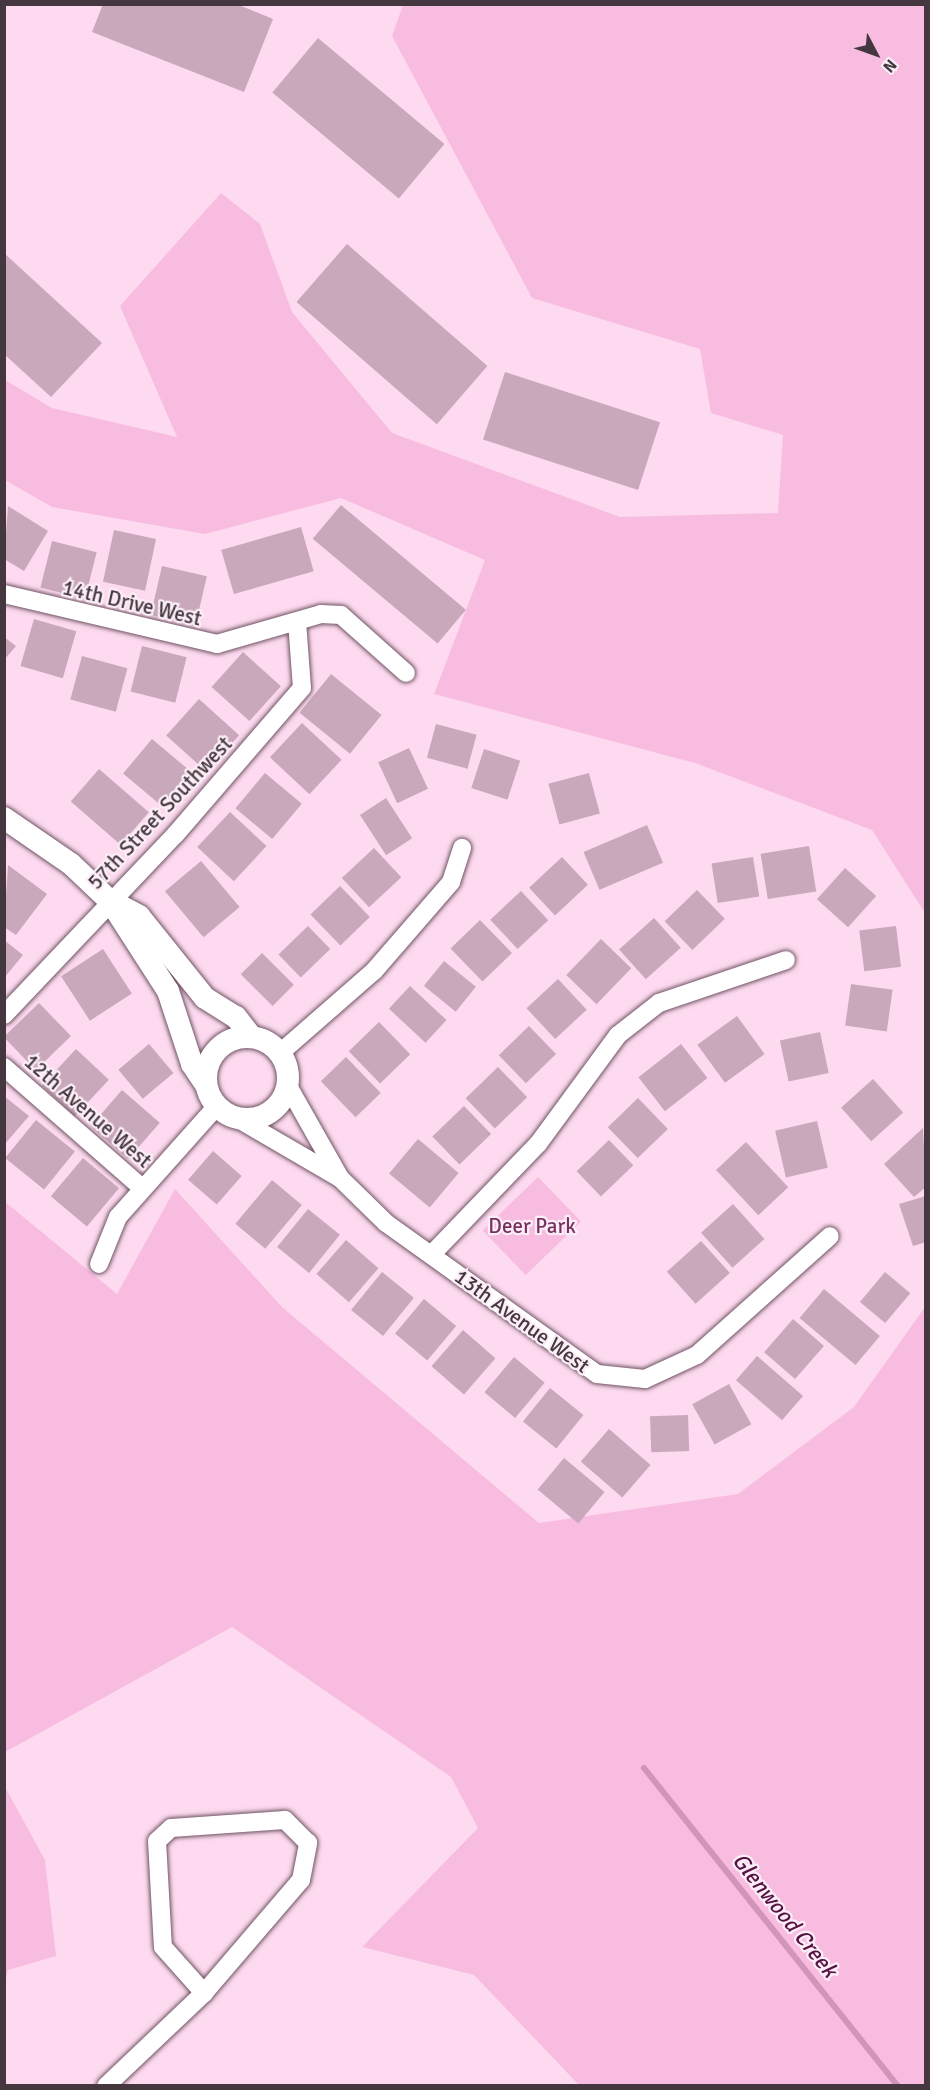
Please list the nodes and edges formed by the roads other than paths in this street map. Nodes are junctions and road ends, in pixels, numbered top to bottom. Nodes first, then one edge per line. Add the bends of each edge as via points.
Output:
1 (4, 594) edge
2 (297, 622) junction
3 (406, 673) dead end
4 (4, 818) edge
5 (462, 848) dead end
6 (110, 901) junction
7 (786, 960) dead end
8 (4, 1015) edge
9 (251, 1036) junction
10 (280, 1053) junction
11 (4, 1067) edge
12 (206, 1085) junction
13 (288, 1086) junction
14 (226, 1112) junction
15 (340, 1178) junction
16 (142, 1188) junction
17 (830, 1236) dead end
18 (432, 1254) junction
19 (99, 1264) dead end
20 (204, 1993) junction
21 (106, 2085) edge

1 - 2 street, 14th Drive West via 217,644
2 - 3 street, 14th Drive West via 321,614 341,615
2 - 6 street, 57th Street Southwest via 302,688 175,835
4 - 6 street via 71,864
5 - 10 street via 451,882 374,971
6 - 8 street, 57th Street Southwest
6 - 9 street via 139,916 205,998 236,1017
6 - 12 street via 168,991 192,1064
7 - 18 street via 659,1003 618,1035 538,1144
9 - 10 street
9 - 12 street via 232,1039 216,1050
10 - 13 street
11 - 16 street, 12th Avenue West
12 - 14 street
13 - 14 street via 266,1115
13 - 15 street, 13th Avenue West
14 - 15 street, 13th Avenue West
14 - 16 street
15 - 18 street, 13th Avenue West via 386,1223
16 - 19 street via 118,1217
17 - 18 street, 13th Avenue West via 697,1355 645,1379 597,1374
20 - 20 street via 301,1880 308,1844 285,1820 171,1828 157,1841 162,1947
20 - 21 street

